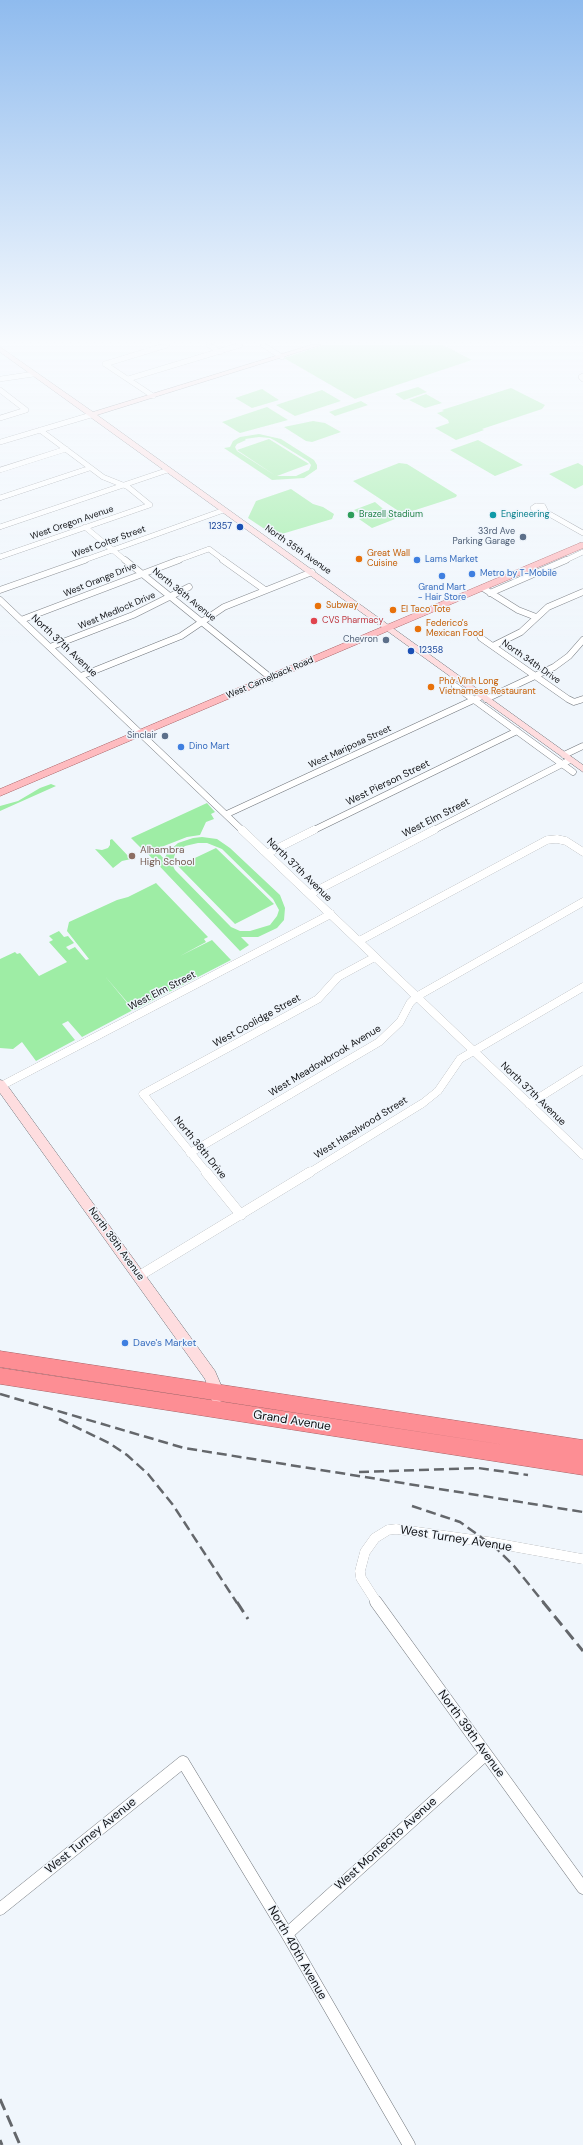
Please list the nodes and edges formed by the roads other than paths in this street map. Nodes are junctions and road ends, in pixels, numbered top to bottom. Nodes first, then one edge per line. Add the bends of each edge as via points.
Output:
1 (61, 445) edge
2 (133, 445) edge
3 (66, 449) junction
4 (90, 468) junction
5 (0, 470) edge
6 (168, 470) junction
7 (124, 485) junction
8 (0, 498) edge
9 (224, 510) junction
10 (544, 511) dead end
11 (0, 526) edge
12 (86, 527) junction
13 (583, 533) edge
14 (583, 545) edge
15 (113, 550) junction
16 (583, 552) edge
17 (0, 557) edge
18 (543, 566) junction
19 (312, 572) junction
20 (142, 573) junction
21 (189, 587) dead end
22 (0, 590) edge
23 (265, 590) junction
24 (486, 590) junction
25 (583, 592) edge
26 (171, 597) junction
27 (0, 600) edge
28 (536, 617) junction
29 (21, 620) junction
30 (202, 622) junction
31 (389, 628) junction
32 (479, 634) dead end
33 (583, 640) edge
34 (493, 646) junction
35 (50, 647) junction
36 (81, 676) junction
37 (536, 677) junction
38 (271, 678) junction
39 (455, 686) dead end
40 (481, 698) junction
41 (583, 699) edge
42 (517, 731) junction
43 (141, 733) junction
44 (583, 746) edge
45 (567, 758) junction
46 (562, 764) junction
47 (583, 769) edge
48 (573, 772) dead end
49 (0, 793) edge
50 (227, 814) junction
51 (583, 852) edge
52 (268, 853) junction
53 (310, 894) junction
54 (583, 902) edge
55 (331, 914) junction
56 (358, 941) junction
57 (374, 957) junction
58 (583, 988) edge
59 (416, 996) junction
60 (474, 1051) junction
61 (583, 1070) edge
62 (1, 1085) edge
63 (143, 1094) joint
64 (529, 1104) junction
65 (190, 1152) junction
66 (583, 1155) edge
67 (241, 1215) junction
68 (139, 1276) junction
69 (0, 1359) edge
70 (0, 1376) edge
71 (216, 1401) junction
72 (581, 1457) edge
73 (583, 1559) edge
74 (361, 1578) joint
75 (486, 1754) junction
76 (183, 1762) joint
77 (583, 1888) edge
78 (0, 1909) edge
79 (287, 1934) junction
80 (409, 2145) edge

1 - 3 street
2 - 6 main road, North 35th Avenue
3 - 4 street
3 - 5 street
4 - 7 street via 105,479
4 - 8 street
6 - 7 street
6 - 9 main road, North 35th Avenue
7 - 11 street
7 - 12 street, West Oregon Avenue via 150,505
9 - 15 street, West Colter Street
9 - 19 main road, North 35th Avenue
10 - 13 street
12 - 15 street, North 36th Avenue
12 - 17 street, West Oregon Avenue
14 - 18 main road, West Camelback Road
15 - 20 street, North 36th Avenue
15 - 22 street, West Colter Street
16 - 18 street, West Camelback Road
18 - 24 main road, West Camelback Road
19 - 23 street
19 - 31 main road, North 35th Avenue
20 - 23 street, West Orange Drive via 209,549
20 - 26 street, North 36th Avenue
20 - 29 street, West Orange Drive
21 - 26 street, West Medlock Drive
23 - 30 street via 224,607
24 - 28 street via 518,610
24 - 31 main road, West Camelback Road
25 - 28 street via 552,605
26 - 30 street, North 36th Avenue
26 - 35 street, West Medlock Drive via 126,618
27 - 29 street, North 37th Avenue
28 - 34 street via 515,636
29 - 35 street, North 37th Avenue
30 - 36 street via 169,641
30 - 38 street, North 36th Avenue
31 - 38 main road, West Camelback Road
31 - 40 main road, North 35th Avenue
32 - 34 street, North 34th Drive
33 - 37 street, West Mariposa Street via 569,656
34 - 37 street, North 34th Drive
35 - 36 street, North 37th Avenue
36 - 43 street, North 37th Avenue
37 - 40 street, West Mariposa Street
37 - 41 street, North 34th Drive via 574,702
38 - 43 main road, West Camelback Road
39 - 40 street, North 35th Avenue
40 - 42 street, North 35th Avenue
40 - 45 main road, North 35th Avenue
40 - 50 street, West Mariposa Street
42 - 46 street, North 35th Avenue
42 - 52 street, West Pierson Street
43 - 49 main road, West Camelback Road
43 - 50 street, North 37th Avenue
44 - 45 street, West Elm Street
45 - 46 street, West Elm Street
45 - 47 main road, North 35th Avenue
46 - 48 street, North 35th Avenue
46 - 53 street, West Elm Street
50 - 52 street, North 37th Avenue
51 - 56 street via 566,841 557,838 547,840
52 - 53 street, North 37th Avenue
53 - 55 street, North 37th Avenue
54 - 59 street, West Meadowbrook Avenue
55 - 56 street, North 37th Avenue
55 - 62 street, West Elm Street
56 - 57 street, North 37th Avenue
57 - 59 street, North 37th Avenue
57 - 63 street, West Coolidge Street via 338,977 318,999
58 - 60 street, West Hazelwood Street
59 - 60 street, North 37th Avenue
59 - 65 street, West Meadowbrook Avenue via 397,1026 379,1042
60 - 64 street, North 37th Avenue
60 - 67 street, West Hazelwood Street via 456,1064 448,1079 431,1097
61 - 64 street
62 - 68 main road, North 39th Avenue
63 - 65 street, North 38th Drive
64 - 66 street, North 37th Avenue
65 - 67 street, North 38th Drive
67 - 68 street, West Hazelwood Street
68 - 71 main road, North 39th Avenue via 210,1375
69 - 71 highway, Grand Avenue
70 - 71 highway, Grand Avenue
71 - 72 highway, Grand Avenue
73 - 74 street, West Turney Avenue via 396,1528 388,1530 371,1543 361,1563
74 - 75 street, North 39th Avenue
75 - 77 street, North 39th Avenue
75 - 79 street, West Montecito Avenue
76 - 78 street, West Turney Avenue
76 - 79 street, North 40th Avenue
79 - 80 street, North 40th Avenue

